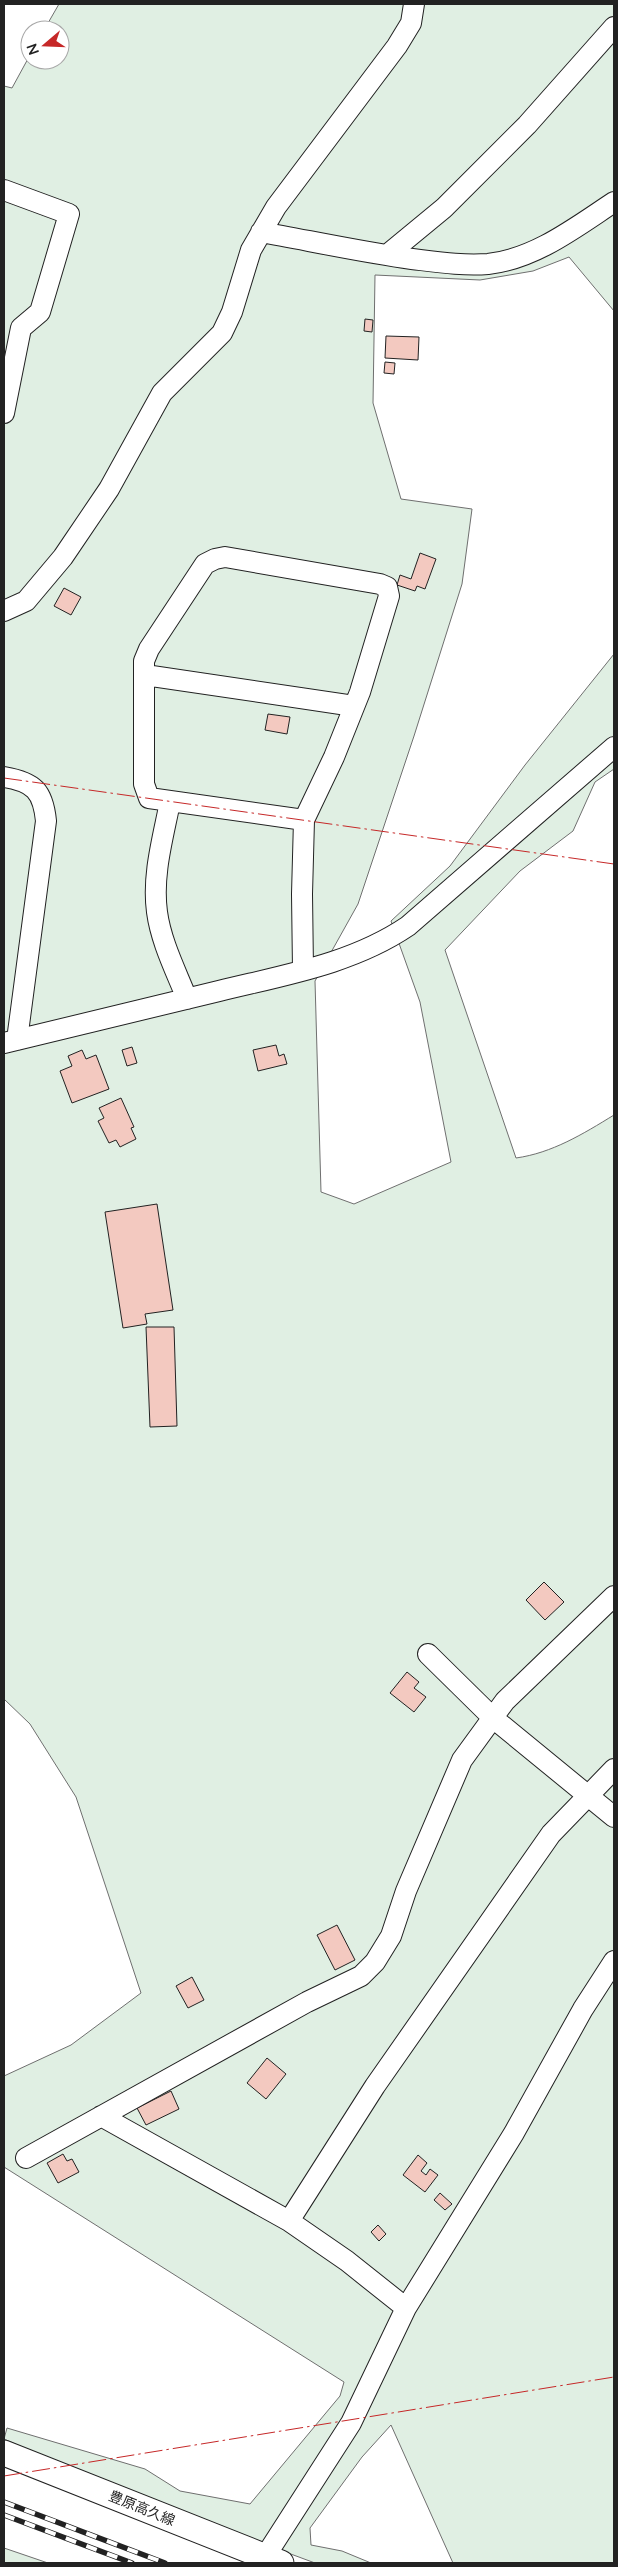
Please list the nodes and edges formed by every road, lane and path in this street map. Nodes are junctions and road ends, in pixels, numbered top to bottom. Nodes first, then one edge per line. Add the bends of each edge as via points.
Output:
1 (414, 4) edge
2 (614, 27) edge
3 (4, 190) edge
4 (614, 202) edge
5 (261, 232) junction
6 (387, 255) junction
7 (12, 328) edge
8 (4, 413) edge
9 (4, 611) edge
10 (145, 675) junction
11 (354, 706) junction
12 (614, 747) edge
13 (4, 777) edge
14 (170, 802) junction
15 (304, 820) junction
16 (303, 970) junction
17 (187, 999) junction
18 (10, 1041) edge
19 (614, 1596) edge
20 (428, 1654) dead end
21 (492, 1718) junction
22 (614, 1769) edge
23 (588, 1796) junction
24 (614, 1817) edge
25 (614, 1961) edge
26 (101, 2116) junction
27 (26, 2158) dead end
28 (289, 2221) junction
29 (406, 2308) junction
30 (4, 2453) edge
31 (272, 2562) edge

1 - 5 street via 411,23 397,46 276,207
2 - 6 street via 527,125 444,208
3 - 7 street via 69,214 40,312
4 - 6 street via 559,239 489,264 448,264
5 - 6 street
5 - 9 street via 251,250 232,312 222,333 162,393 109,489 63,557 26,600
7 - 8 street
10 - 11 street
10 - 11 street via 144,660 148,649 205,564 225,558 387,587 389,596
10 - 14 street via 144,784 148,798
11 - 15 street
12 - 16 street via 408,926 359,954
13 - 18 street via 18,779 32,787 44,801 46,821
14 - 15 street
14 - 17 street via 158,859 157,912
15 - 16 street
16 - 17 street
17 - 18 street
19 - 21 street via 505,1701
20 - 21 street
21 - 23 street
21 - 26 street via 462,1760 406,1891 391,1936 375,1962 361,1976 307,2002
22 - 23 street
23 - 24 street
23 - 28 street via 551,1834 375,2086
25 - 29 street via 514,2133
26 - 27 street
26 - 28 street
28 - 29 street via 347,2261
29 - 31 street via 351,2423
30 - 31 main road, 豊原高久線

